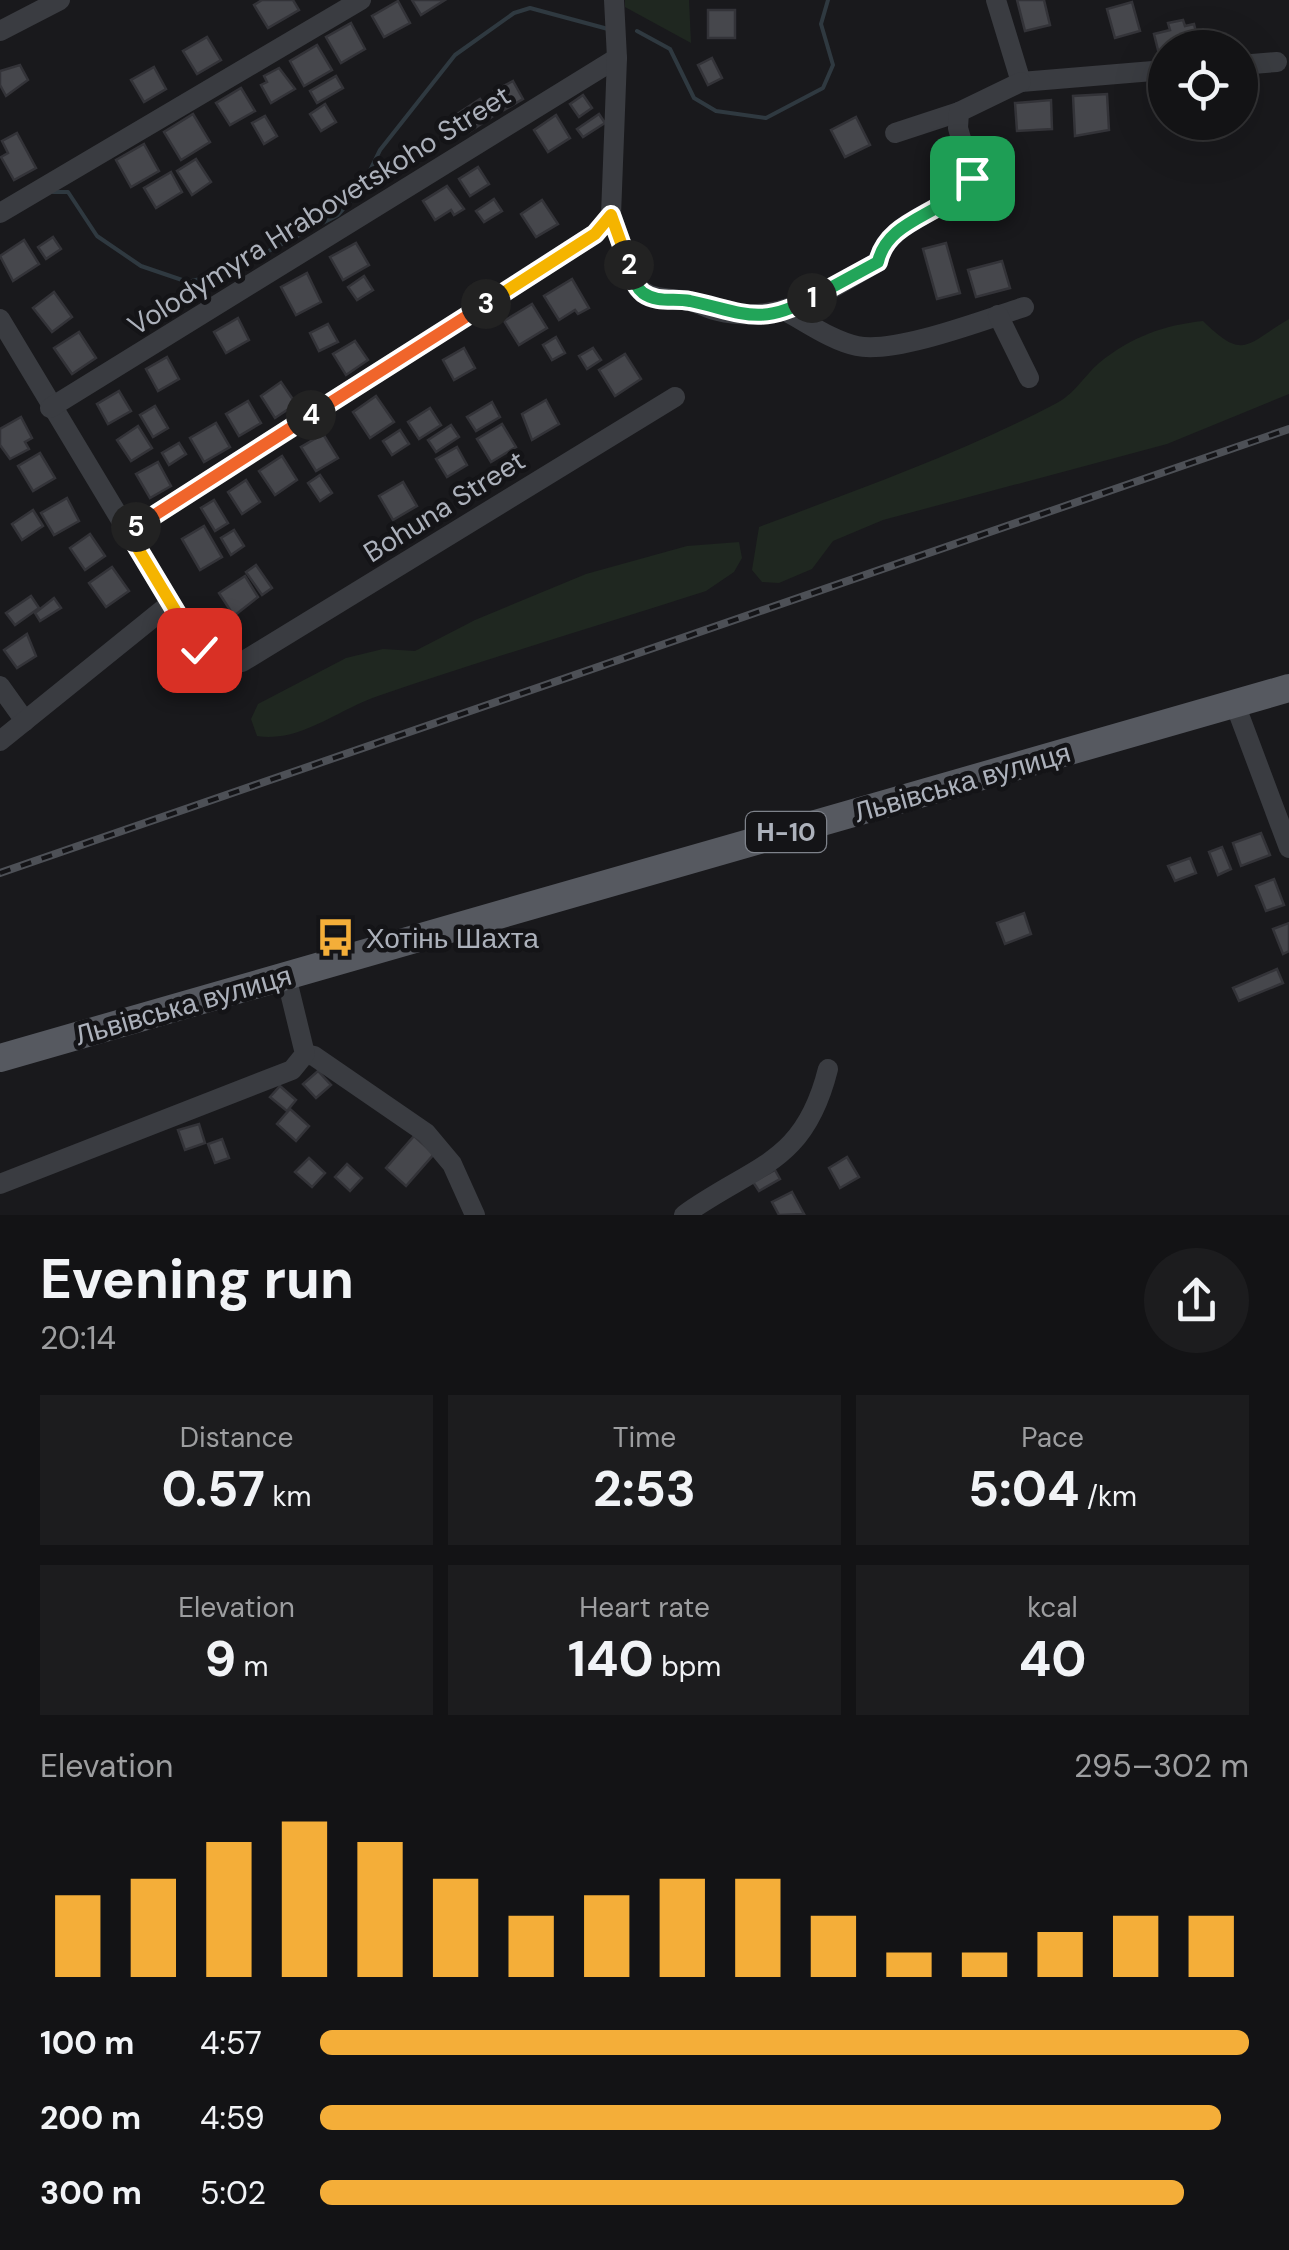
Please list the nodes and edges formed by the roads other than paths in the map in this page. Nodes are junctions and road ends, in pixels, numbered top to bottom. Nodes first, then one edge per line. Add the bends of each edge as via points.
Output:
1 (60, 0) edge
2 (361, 0) edge
3 (614, 0) edge
4 (996, 0) edge
5 (0, 31) edge
6 (617, 58) junction
7 (1277, 62) dead end
8 (1258, 63) edge
9 (1148, 71) edge
10 (1020, 82) junction
11 (959, 112) junction
12 (895, 133) dead end
13 (0, 213) edge
14 (608, 219) junction
15 (1024, 308) dead end
16 (787, 312) junction
17 (998, 316) junction
18 (0, 320) edge
19 (1029, 378) dead end
20 (675, 397) dead end
21 (50, 408) junction
22 (128, 532) junction
23 (171, 603) junction
24 (0, 686) edge
25 (1288, 689) edge
26 (1235, 704) junction
27 (25, 721) junction
28 (0, 741) edge
29 (1289, 848) edge
30 (286, 976) junction
31 (304, 1054) junction
32 (0, 1058) edge
33 (828, 1069) dead end
34 (0, 1184) edge
35 (475, 1215) edge
36 (684, 1215) edge

1 - 5 street
2 - 13 street
3 - 6 street
4 - 10 street
6 - 14 street
6 - 21 street, Volodymyra Hrabovetskoho Street
7 - 8 street
9 - 10 street
10 - 11 street
11 - 12 street
11 - 16 street via 972,178 961,195 893,232 878,262
14 - 16 street via 645,294 719,311
14 - 22 street
15 - 17 street
16 - 17 street via 840,341 870,348
17 - 19 street
18 - 21 street
20 - 23 street, Bohuna Street via 242,662 220,663 199,650
21 - 22 street
22 - 23 street
23 - 27 street
24 - 27 street
25 - 26 main road, Львівська вулиця / Н-10
26 - 29 street
26 - 30 main road, Львівська вулиця / Н-10
27 - 28 street
30 - 31 street
30 - 32 main road, Львівська вулиця / Н-10
31 - 34 street via 292,1070 260,1086
31 - 35 street via 426,1133 452,1164
33 - 36 street via 808,1127 787,1149

